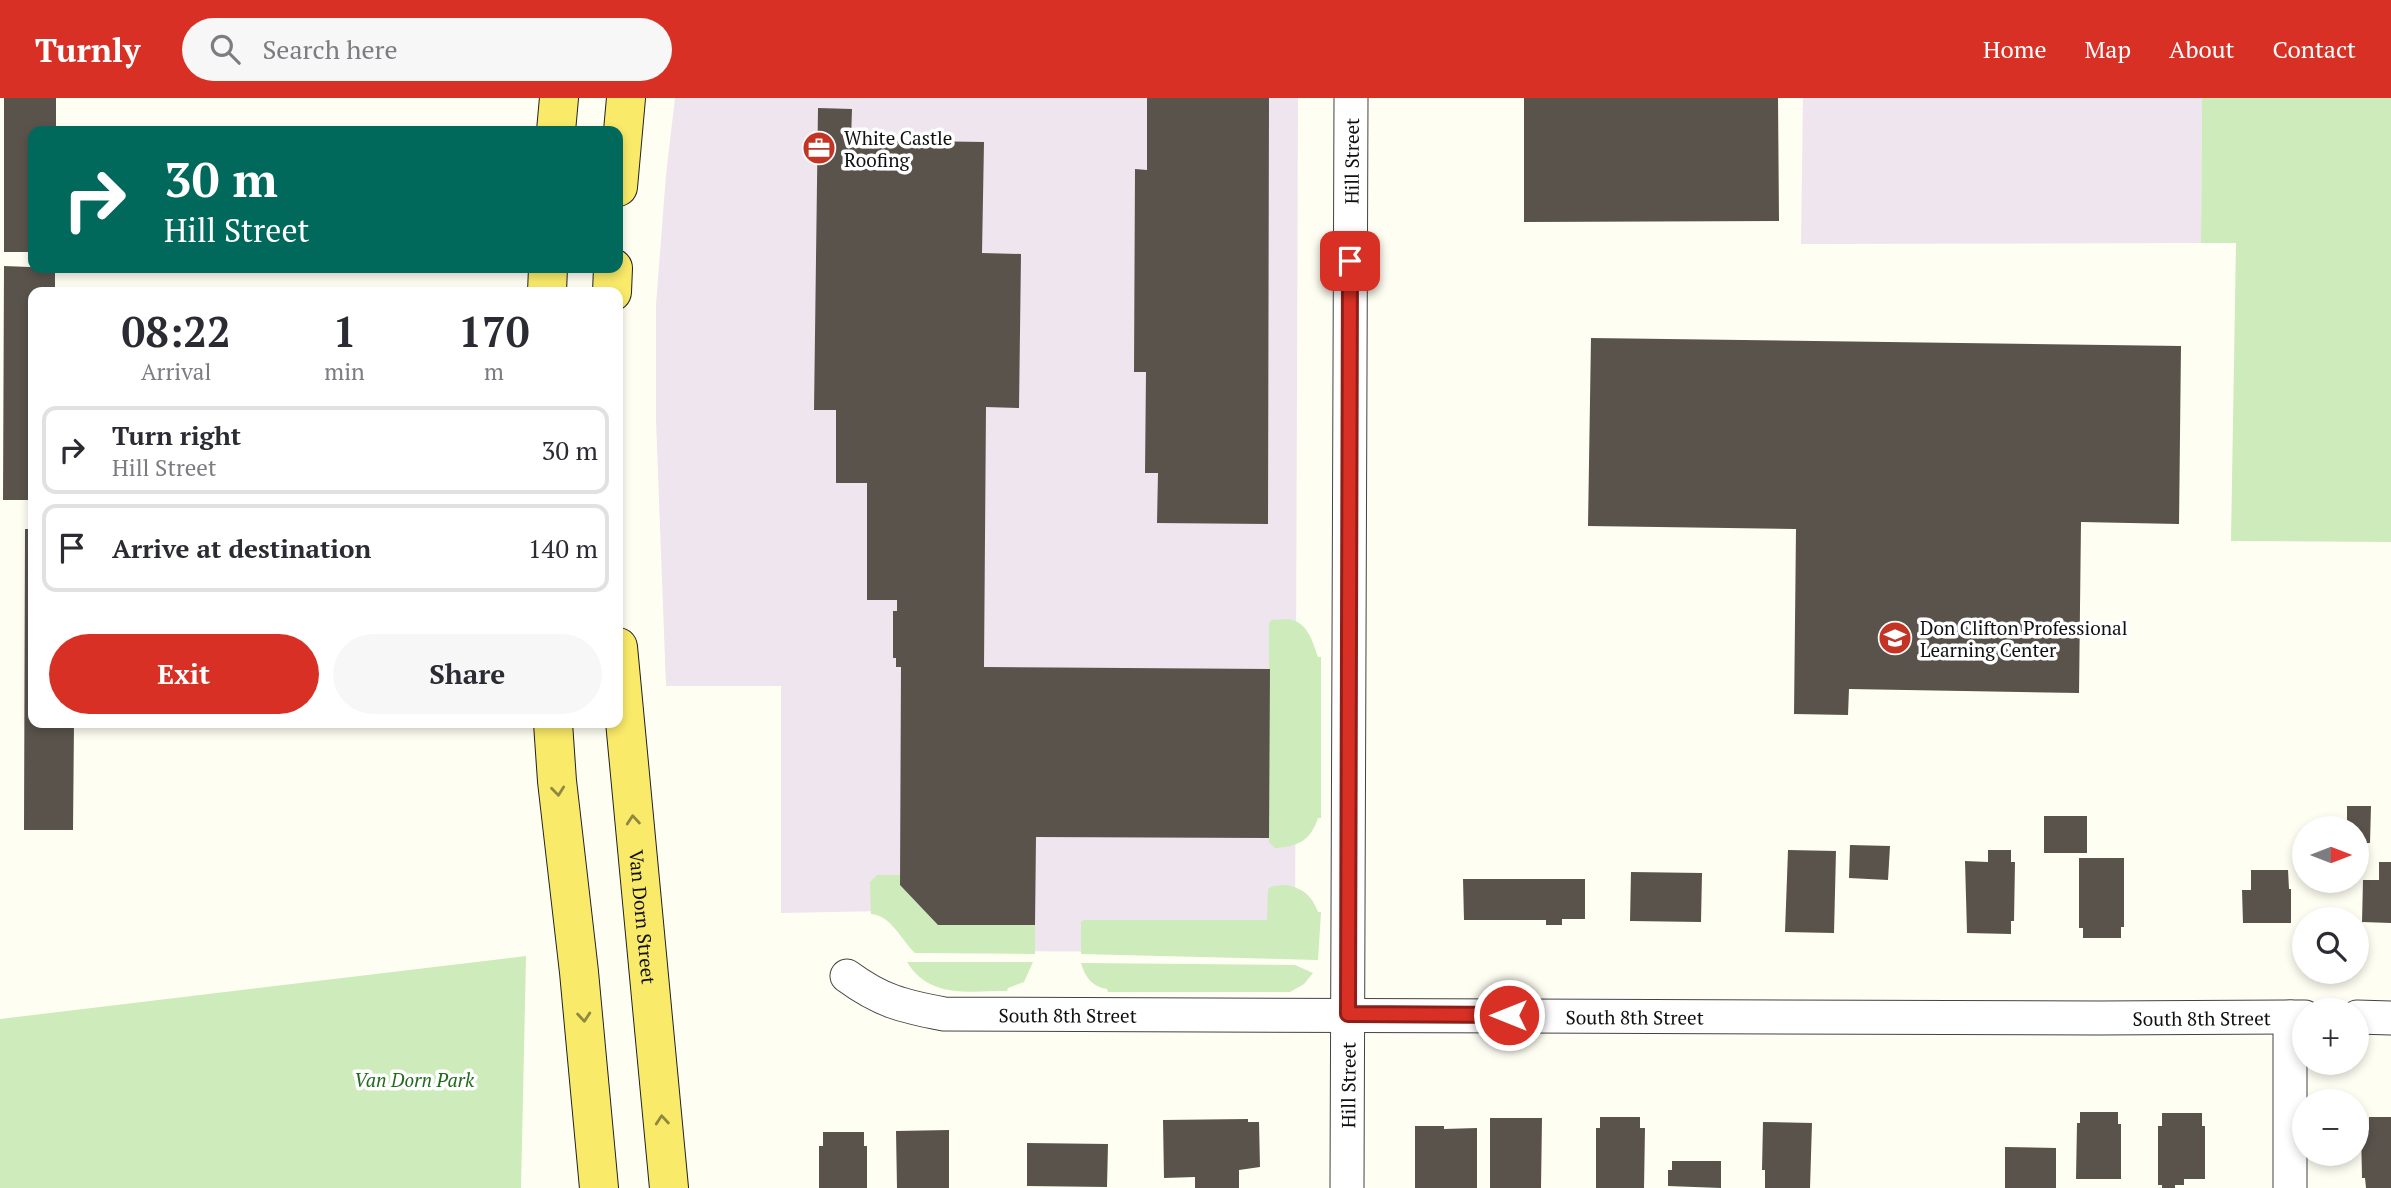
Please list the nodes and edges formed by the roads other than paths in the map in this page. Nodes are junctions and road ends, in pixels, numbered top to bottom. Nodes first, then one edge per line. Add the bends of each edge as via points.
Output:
1 (559, 98) edge
2 (626, 98) edge
3 (1351, 98) edge
4 (556, 126) edge
5 (623, 131) edge
6 (623, 700) edge
7 (553, 728) edge
8 (847, 976) dead end
9 (1348, 1014) junction
10 (2292, 1017) edge
11 (2369, 1017) edge
12 (2391, 1017) edge
13 (2295, 1075) edge
14 (599, 1188) edge
15 (669, 1188) edge
16 (1347, 1188) edge
17 (2290, 1188) edge

1 - 4 main road
2 - 5 main road
3 - 9 street, Hill Street
15 -> 6 main road, Van Dorn Street
7 -> 14 main road
8 - 9 street, South 8th Street via 893,1003 944,1014
9 - 10 street, South 8th Street
9 - 16 street, Hill Street
11 - 12 street
13 - 17 street

